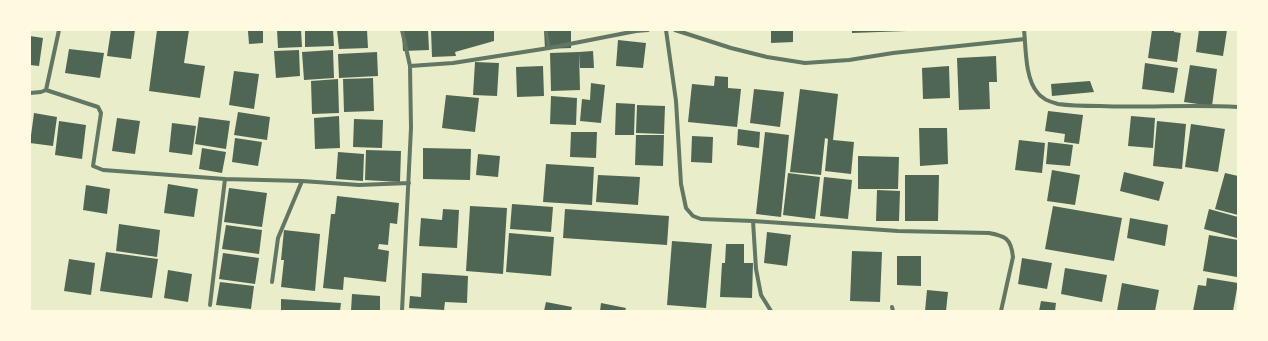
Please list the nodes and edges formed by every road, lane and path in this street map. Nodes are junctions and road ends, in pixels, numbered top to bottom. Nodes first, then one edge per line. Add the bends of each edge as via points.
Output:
1 (59, 30) edge
2 (402, 30) edge
3 (546, 30) edge
4 (648, 30) edge
5 (666, 30) edge
6 (675, 30) edge
7 (1024, 30) edge
8 (1025, 39) junction
9 (549, 48) junction
10 (410, 66) junction
11 (46, 90) junction
12 (30, 93) edge
13 (1238, 107) edge
14 (225, 179) junction
15 (302, 181) junction
16 (409, 183) junction
17 (753, 221) junction
18 (272, 282) dead end
19 (210, 305) dead end
20 (402, 311) edge
21 (771, 311) edge
22 (1001, 311) edge

1 - 11 street
2 - 10 street
3 - 9 lane
4 - 9 street
5 - 17 street via 676,102 681,184 686,208 693,216 701,219
6 - 8 street via 767,57 805,63
7 - 8 street
8 - 13 street via 1031,83 1042,98 1056,104 1134,108
9 - 10 street via 453,63
10 - 16 street
11 - 12 street
11 - 14 street via 98,107 102,113 93,166 103,170
14 - 15 street
14 - 19 street
15 - 16 street via 359,185
15 - 18 street via 278,238
16 - 20 street
17 - 21 street via 756,269 761,295
17 - 22 street via 898,231 989,232 1003,236 1009,242 1013,257

